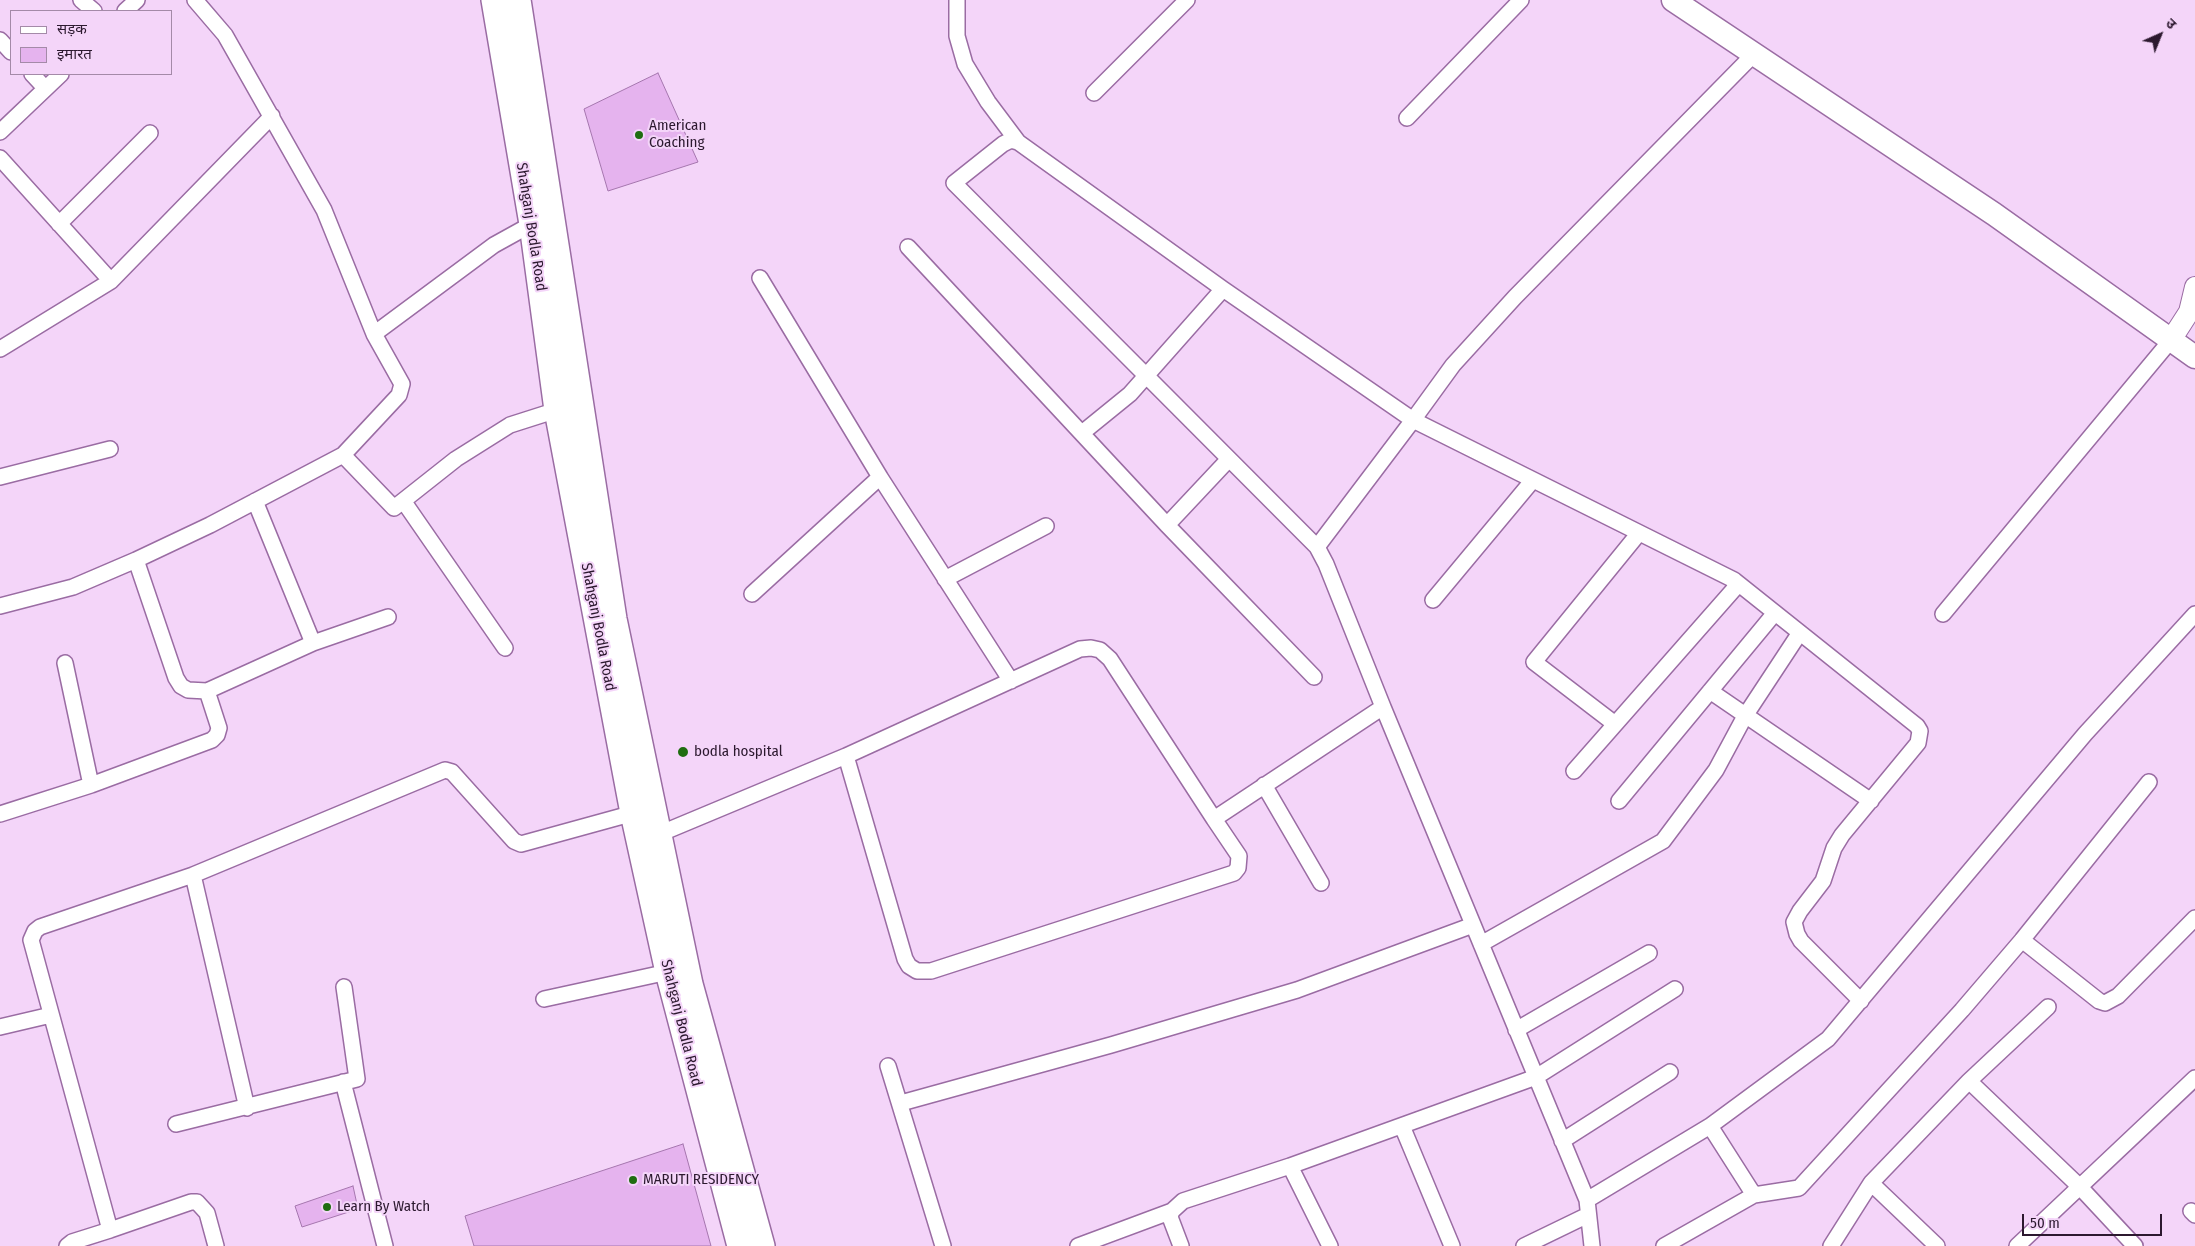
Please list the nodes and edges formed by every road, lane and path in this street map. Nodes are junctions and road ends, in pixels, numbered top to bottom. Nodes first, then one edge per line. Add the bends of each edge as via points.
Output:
1 (81, 0) edge
2 (137, 0) edge
3 (195, 0) edge
4 (494, 0) edge
5 (518, 0) edge
6 (957, 0) edge
7 (1187, 0) edge
8 (1521, 0) edge
9 (1673, 0) edge
10 (93, 10) edge
11 (127, 10) edge
12 (0, 40) edge
13 (10, 51) edge
14 (1754, 54) junction
15 (33, 75) edge
16 (59, 75) edge
17 (45, 88) junction
18 (1094, 93) dead end
19 (272, 116) junction
20 (1408, 118) dead end
21 (0, 132) edge
22 (150, 133) dead end
23 (1018, 142) junction
24 (0, 158) edge
25 (59, 224) junction
26 (532, 224) junction
27 (908, 247) dead end
28 (760, 278) dead end
29 (111, 281) junction
30 (2195, 286) edge
31 (1223, 289) junction
32 (2192, 310) edge
33 (374, 334) junction
34 (2171, 340) junction
35 (0, 349) edge
36 (2195, 357) edge
37 (1146, 376) junction
38 (557, 410) junction
39 (1413, 420) junction
40 (1082, 433) junction
41 (110, 448) dead end
42 (342, 455) junction
43 (1229, 459) junction
44 (0, 477) edge
45 (880, 477) junction
46 (1533, 480) junction
47 (255, 501) junction
48 (404, 502) junction
49 (1167, 525) junction
50 (1046, 526) dead end
51 (1639, 533) junction
52 (1317, 547) junction
53 (136, 560) junction
54 (945, 579) junction
55 (1734, 580) junction
56 (752, 594) dead end
57 (1433, 600) dead end
58 (0, 606) edge
59 (1774, 614) junction
60 (1943, 614) dead end
61 (2195, 614) edge
62 (388, 617) dead end
63 (1799, 634) junction
64 (313, 643) junction
65 (505, 648) dead end
66 (65, 663) dead end
67 (1314, 677) dead end
68 (1011, 681) junction
69 (207, 691) junction
70 (1710, 691) junction
71 (1383, 707) junction
72 (1745, 716) junction
73 (1615, 724) junction
74 (846, 756) junction
75 (1574, 771) dead end
76 (2149, 782) dead end
77 (91, 785) junction
78 (1264, 786) junction
79 (1619, 801) dead end
80 (1871, 801) junction
81 (642, 811) junction
82 (0, 814) edge
83 (1214, 818) junction
84 (648, 838) junction
85 (193, 875) junction
86 (1321, 883) dead end
87 (2195, 918) edge
88 (1473, 925) junction
89 (2022, 940) junction
90 (1481, 944) junction
91 (1649, 953) dead end
92 (668, 972) junction
93 (344, 987) dead end
94 (1675, 989) dead end
95 (544, 999) dead end
96 (1861, 1001) junction
97 (2048, 1007) dead end
98 (51, 1014) junction
99 (689, 1015) junction
100 (0, 1027) edge
101 (1516, 1030) junction
102 (888, 1066) dead end
103 (1670, 1072) dead end
104 (1536, 1077) junction
105 (2195, 1078) edge
106 (1969, 1081) junction
107 (343, 1082) junction
108 (901, 1103) junction
109 (247, 1108) junction
110 (176, 1124) dead end
111 (1402, 1126) junction
112 (1710, 1126) junction
113 (1562, 1141) junction
114 (1290, 1166) junction
115 (1871, 1183) junction
116 (2079, 1186) junction
117 (1754, 1195) junction
118 (1587, 1207) junction
119 (1172, 1211) junction
120 (110, 1230) junction
121 (67, 1246) edge
122 (216, 1246) edge
123 (385, 1246) edge
124 (740, 1246) edge
125 (762, 1246) edge
126 (943, 1246) edge
127 (1078, 1246) edge
128 (1180, 1246) edge
129 (1330, 1246) edge
130 (1452, 1246) edge
131 (1524, 1246) edge
132 (1592, 1246) edge
133 (1664, 1246) edge
134 (1831, 1246) edge
135 (1937, 1246) edge
136 (2017, 1246) edge
137 (2135, 1246) edge

1 - 10 street
2 - 11 street
3 - 19 street via 225,35
4 - 26 main road, Shahganj Bodla Road
5 - 81 main road
6 - 23 street via 957,36 965,64
7 - 18 street
8 - 20 street
9 - 14 main road
12 - 13 street
14 - 34 main road via 1994,214
14 - 39 street via 1515,297 1453,365
15 - 17 street
16 - 17 street
17 - 21 street
19 - 29 street
19 - 33 street via 324,210
22 - 25 street
23 - 31 street
23 - 37 street via 1011,140 1003,144 954,183
24 - 25 street
25 - 29 street
26 - 33 street via 494,245
26 - 38 main road, Shahganj Bodla Road
27 - 40 street
28 - 45 street
29 - 35 street
30 - 32 street
31 - 37 street
31 - 39 street
32 - 34 street
33 - 42 street via 402,384 402,391
34 - 36 main road
34 - 60 street
37 - 40 street via 1122,402
37 - 43 street
38 - 48 street via 510,425 456,459
38 - 81 main road, Shahganj Bodla Road
39 - 46 street
39 - 52 street
40 - 49 street
41 - 44 street
42 - 47 street
42 - 48 street via 390,507
43 - 49 street
43 - 52 street
45 - 54 street
45 - 56 street
46 - 51 street
46 - 57 street
47 - 53 street
47 - 64 street
48 - 65 street
49 - 67 street
50 - 54 street
51 - 55 street
51 - 73 street via 1534,662
52 - 71 street
53 - 58 street via 73,587
53 - 69 street via 176,678 188,690
54 - 68 street
55 - 59 street
55 - 73 street via 1736,588
59 - 63 street
59 - 70 street
61 - 96 street via 2093,725
62 - 64 street
63 - 72 street
63 - 80 street via 1920,730 1918,743
64 - 69 street
66 - 77 street
68 - 74 street
68 - 83 street via 1080,649 1100,650 1110,659
69 - 77 street via 219,728 212,740
70 - 72 street
70 - 79 street
71 - 78 street
71 - 88 street
72 - 80 street
72 - 90 street via 1716,770 1663,841
73 - 75 street
74 - 83 street via 905,959 917,971 931,971 1234,873 1239,856
74 - 84 street
76 - 89 street
77 - 82 street
78 - 83 street
78 - 86 street
80 - 96 street via 1842,835 1822,881 1794,922 1802,941
81 - 84 main road
81 - 85 street via 517,843 452,772 445,770
84 - 92 main road, Shahganj Bodla Road
84 - 99 main road
85 - 98 street via 35,931 32,940
85 - 109 street
87 - 89 street via 2118,996 2105,1003
88 - 90 street
88 - 108 street via 1297,990
89 - 117 street via 1799,1188
90 - 101 street
91 - 101 street
92 - 95 street
92 - 99 main road, Shahganj Bodla Road
93 - 107 street via 357,1079
94 - 104 street
96 - 112 street via 1828,1039
97 - 106 street
98 - 100 street
98 - 120 street
99 - 124 main road, Shahganj Bodla Road
99 - 125 main road
101 - 104 street
102 - 108 street
103 - 113 street
104 - 111 street
104 - 113 street
105 - 116 street
106 - 115 street
106 - 116 street
107 - 109 street
107 - 123 street
108 - 126 street
109 - 110 street
111 - 114 street
111 - 130 street
112 - 117 street
112 - 118 street
113 - 118 street
114 - 119 street via 1183,1202
114 - 129 street
115 - 134 street
115 - 135 street
116 - 136 street
116 - 137 street
117 - 133 street
118 - 131 street
118 - 132 street
119 - 127 street
119 - 128 street via 1170,1222
120 - 121 street
120 - 122 street via 197,1202 207,1213

